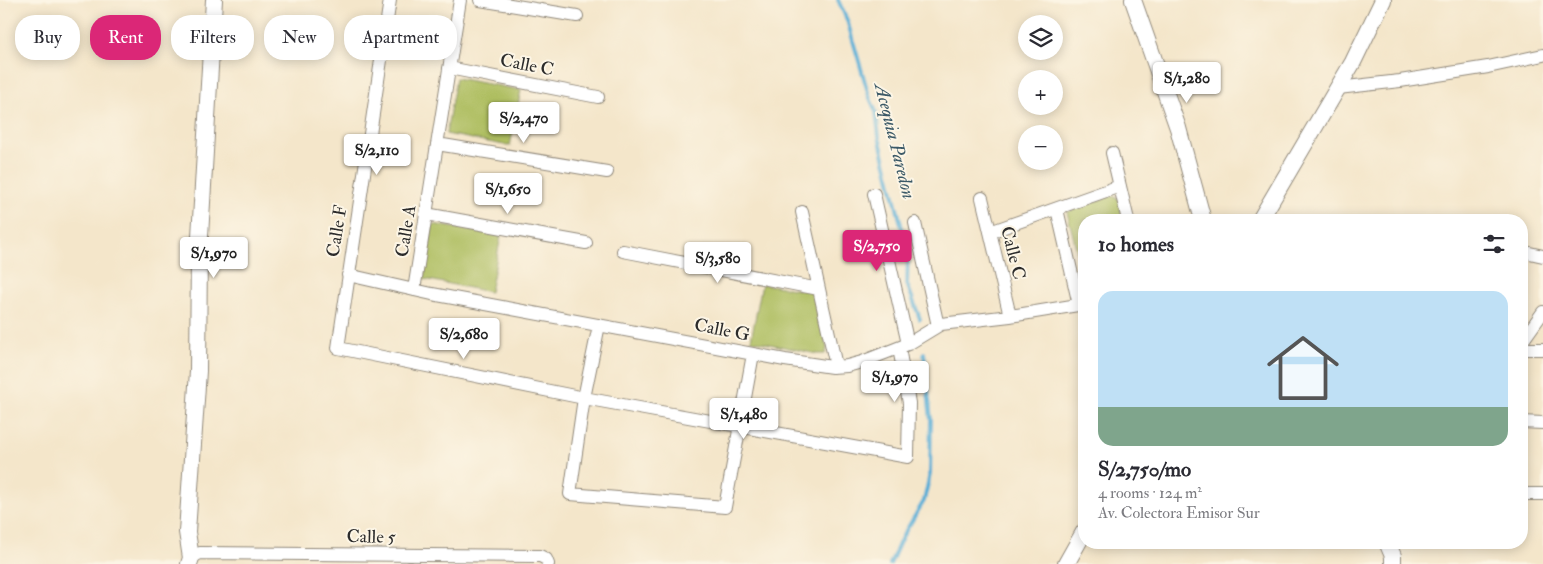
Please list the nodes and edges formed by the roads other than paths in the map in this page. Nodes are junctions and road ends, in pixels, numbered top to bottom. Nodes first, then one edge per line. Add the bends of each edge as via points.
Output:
1 (214, 0) edge
2 (390, 0) edge
3 (460, 0) edge
4 (480, 0) edge
5 (1133, 0) edge
6 (1383, 0) edge
7 (577, 16) dead end
8 (1543, 56) edge
9 (449, 68) junction
10 (1338, 88) junction
11 (598, 97) dead end
12 (437, 144) junction
13 (1112, 153) dead end
14 (607, 172) dead end
15 (1120, 186) junction
16 (874, 194) dead end
17 (982, 198) dead end
18 (1057, 209) junction
19 (802, 212) dead end
20 (426, 214) junction
21 (1127, 214) edge
22 (1201, 214) edge
23 (1268, 214) edge
24 (915, 223) dead end
25 (990, 232) junction
26 (586, 243) dead end
27 (622, 251) dead end
28 (1528, 253) edge
29 (1543, 256) edge
30 (348, 275) junction
31 (819, 289) junction
32 (414, 290) junction
33 (1078, 292) edge
34 (1078, 305) edge
35 (1543, 312) edge
36 (1010, 316) junction
37 (599, 325) junction
38 (938, 326) junction
39 (1528, 333) edge
40 (904, 346) junction
41 (1528, 349) edge
42 (1543, 349) edge
43 (753, 354) junction
44 (836, 366) junction
45 (584, 398) junction
46 (1528, 422) edge
47 (1543, 423) edge
48 (740, 426) junction
49 (1528, 494) edge
50 (1543, 494) edge
51 (1078, 543) edge
52 (190, 561) edge
53 (548, 564) edge
54 (1066, 564) edge

1 - 52 street via 199,253 198,371 187,532
2 - 30 street, Calle F
3 - 9 street, Calle A
4 - 7 street
5 - 22 street via 1178,128
6 - 10 street
8 - 10 street via 1400,81
9 - 11 street, Calle C
9 - 12 street, Calle A
10 - 23 street
12 - 14 street
12 - 20 street, Calle A
13 - 15 street
15 - 18 street
15 - 21 street
16 - 40 street
17 - 25 street, Calle C
18 - 25 street
18 - 33 street
19 - 31 street
20 - 26 street
20 - 32 street, Calle A
24 - 38 street
25 - 36 street, Calle C
27 - 31 street
28 - 29 street
30 - 32 street, Calle G
30 - 45 street, Calle F via 338,348
31 - 44 street
32 - 37 street, Calle G
34 - 36 street, Calle G
35 - 39 street
36 - 38 street, Calle G
37 - 43 street, Calle G
37 - 45 street
38 - 40 street, Calle G
40 - 44 street, Calle G via 862,362
40 - 48 street via 909,404 908,457
41 - 42 street
43 - 44 street, Calle G
43 - 48 street
45 - 48 street
45 - 48 street via 570,494 725,507
46 - 47 street
49 - 50 street
51 - 54 street
52 - 53 street, Calle 5 via 200,553 540,556

